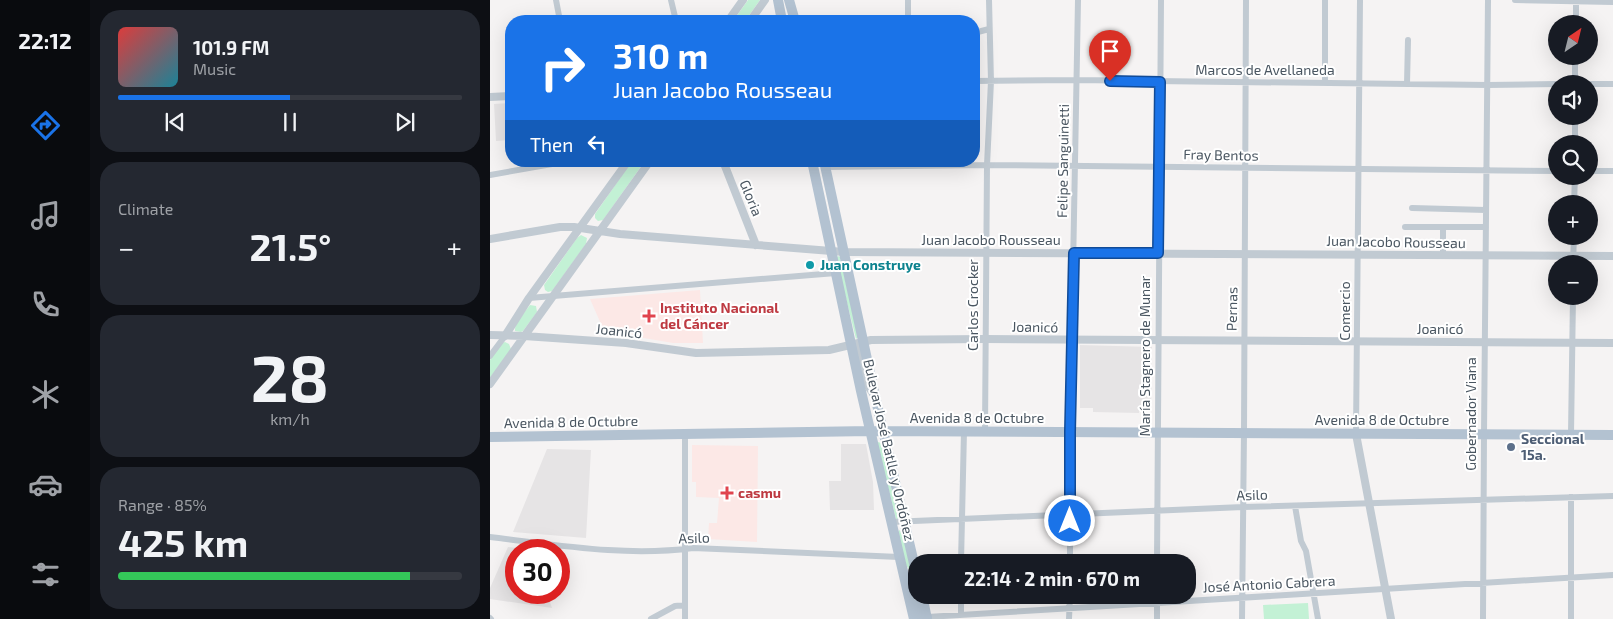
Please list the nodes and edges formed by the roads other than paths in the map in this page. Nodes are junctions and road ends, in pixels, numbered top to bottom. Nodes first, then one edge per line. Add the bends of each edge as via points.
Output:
1 (556, 0) edge
2 (671, 0) edge
3 (743, 0) edge
4 (765, 0) edge
5 (778, 0) edge
6 (789, 0) edge
7 (908, 0) edge
8 (989, 0) edge
9 (1078, 0) edge
10 (1161, 0) edge
11 (1246, 0) edge
12 (1325, 0) edge
13 (1360, 0) edge
14 (1488, 0) edge
15 (1515, 0) edge
16 (1576, 1) edge
17 (1613, 2) edge
18 (559, 15) edge
19 (675, 15) edge
20 (732, 15) edge
21 (754, 15) edge
22 (781, 15) edge
23 (793, 15) edge
24 (908, 15) edge
25 (1576, 15) edge
26 (989, 29) junction
27 (980, 31) edge
28 (1408, 40) dead end
29 (1076, 80) junction
30 (980, 81) edge
31 (991, 81) junction
32 (1160, 82) junction
33 (1245, 82) junction
34 (1325, 83) junction
35 (1359, 84) junction
36 (1407, 84) junction
37 (1548, 84) edge
38 (1598, 84) edge
39 (1613, 84) edge
40 (1488, 85) junction
41 (505, 96) edge
42 (490, 97) edge
43 (980, 165) edge
44 (987, 165) junction
45 (1074, 166) junction
46 (1159, 166) junction
47 (535, 167) edge
48 (624, 167) edge
49 (646, 167) edge
50 (724, 167) edge
51 (813, 167) edge
52 (826, 167) edge
53 (1245, 168) junction
54 (1358, 168) junction
55 (1486, 170) junction
56 (1548, 171) edge
57 (1598, 171) edge
58 (1613, 171) edge
59 (490, 175) edge
60 (818, 189) junction
61 (1412, 208) dead end
62 (1486, 210) junction
63 (1405, 226) dead end
64 (580, 227) junction
65 (1443, 227) junction
66 (1486, 227) junction
67 (599, 230) junction
68 (490, 239) edge
69 (756, 244) junction
70 (832, 251) junction
71 (844, 252) junction
72 (986, 253) junction
73 (1074, 253) junction
74 (1158, 253) junction
75 (1245, 254) junction
76 (1358, 254) junction
77 (1443, 255) junction
78 (1486, 256) junction
79 (1613, 256) edge
80 (1598, 258) edge
81 (1548, 259) edge
82 (836, 273) junction
83 (552, 296) junction
84 (530, 298) junction
85 (1573, 305) edge
86 (490, 335) edge
87 (505, 336) junction
88 (524, 336) junction
89 (985, 338) junction
90 (1072, 340) junction
91 (1157, 340) junction
92 (1244, 340) junction
93 (1357, 341) junction
94 (1485, 341) junction
95 (863, 342) junction
96 (1572, 342) junction
97 (1613, 343) edge
98 (490, 344) edge
99 (852, 346) junction
100 (491, 355) edge
101 (490, 384) edge
102 (875, 396) junction
103 (870, 431) junction
104 (884, 431) junction
105 (964, 431) junction
106 (985, 431) junction
107 (1070, 432) junction
108 (1244, 432) junction
109 (1157, 433) junction
110 (685, 434) junction
111 (1356, 434) junction
112 (1484, 434) junction
113 (1571, 434) junction
114 (1613, 435) edge
115 (490, 437) edge
116 (1613, 496) edge
117 (1571, 497) junction
118 (1483, 499) junction
119 (1369, 504) junction
120 (1296, 506) junction
121 (1244, 507) junction
122 (1156, 512) junction
123 (1070, 514) junction
124 (962, 518) junction
125 (904, 521) junction
126 (891, 522) junction
127 (490, 537) edge
128 (685, 550) junction
129 (912, 554) edge
130 (961, 554) edge
131 (1070, 554) edge
132 (1156, 554) edge
133 (900, 560) junction
134 (1613, 576) edge
135 (1570, 578) junction
136 (1483, 584) junction
137 (1385, 590) junction
138 (1314, 594) junction
139 (1242, 598) junction
140 (1196, 601) edge
141 (924, 604) edge
142 (961, 604) edge
143 (1070, 604) edge
144 (1157, 604) joint
145 (685, 605) junction
146 (1070, 609) junction
147 (961, 615) junction
148 (654, 618) edge
149 (927, 618) edge
150 (684, 619) edge
151 (914, 619) edge
152 (1070, 619) edge
153 (1156, 619) edge
154 (1242, 619) edge
155 (1318, 619) edge
156 (1391, 619) edge
157 (1484, 619) edge
158 (1572, 619) edge

1 - 18 street
2 - 19 street
3 - 20 street
4 - 21 street
5 - 22 main road
6 - 23 main road
7 - 24 street
8 - 26 street, Carlos Crocker
9 - 29 street, Felipe Sanguinetti
10 - 32 street, María Stagnero de Munar
11 - 33 street, Pernas
12 - 34 street
13 - 35 street, Comercio
14 - 40 street, Gobernador Viana
15 - 16 street
16 - 17 street
16 - 25 street
26 - 27 street
26 - 31 street, Carlos Crocker
28 - 36 street
29 - 31 street, Marcos de Avellaneda
29 - 32 street, Marcos de Avellaneda
29 - 45 street, Felipe Sanguinetti
30 - 31 street, Marcos de Avellaneda
31 - 44 street, Carlos Crocker
32 - 33 street, Marcos de Avellaneda
32 - 46 street, María Stagnero de Munar
33 - 34 street, Marcos de Avellaneda
33 - 53 street, Pernas
34 - 35 street, Marcos de Avellaneda
35 - 36 street, Marcos de Avellaneda
35 - 54 street, Comercio
36 - 40 street, Marcos de Avellaneda
37 - 40 street, Marcos de Avellaneda
38 - 39 street
40 - 55 street, Gobernador Viana
41 - 42 street
43 - 44 street, Fray Bentos
44 - 45 street, Fray Bentos
44 - 72 street, Carlos Crocker
45 - 46 street, Fray Bentos
45 - 73 street, Felipe Sanguinetti
46 - 53 street, Fray Bentos
46 - 74 street, María Stagnero de Munar
47 - 59 street
48 - 64 street
49 - 67 street
50 - 69 street, Gloria
51 - 60 main road, Bulevar José Batlle y Ordóñez
52 - 71 main road, Bulevar José Batlle y Ordóñez
53 - 54 street, Fray Bentos
53 - 75 street, Pernas
54 - 55 street, Fray Bentos
54 - 76 street, Comercio
55 - 56 street, Fray Bentos
55 - 62 street, Gobernador Viana
57 - 58 street
60 - 70 main road, Bulevar José Batlle y Ordóñez
60 - 71 main road via 824,198 836,245
61 - 62 street
62 - 66 street, Gobernador Viana
63 - 65 street
64 - 67 street, Juan Jacobo Rousseau
64 - 68 street, Juan Jacobo Rousseau via 560,227
64 - 84 street
65 - 66 street
65 - 77 street
66 - 78 street, Gobernador Viana
67 - 69 street, Juan Jacobo Rousseau
67 - 83 street
69 - 70 street, Juan Jacobo Rousseau
70 - 71 street, Juan Jacobo Rousseau
70 - 82 main road, Bulevar José Batlle y Ordóñez
71 - 72 street, Juan Jacobo Rousseau
71 - 95 main road, Bulevar José Batlle y Ordóñez
72 - 73 street, Juan Jacobo Rousseau
72 - 89 street, Carlos Crocker
73 - 74 street, Juan Jacobo Rousseau
73 - 90 street, Felipe Sanguinetti
74 - 75 street, Juan Jacobo Rousseau
74 - 91 street, María Stagnero de Munar
75 - 76 street, Juan Jacobo Rousseau
75 - 92 street, Pernas
76 - 77 street, Juan Jacobo Rousseau
76 - 93 street, Comercio
77 - 78 street, Juan Jacobo Rousseau
78 - 81 street, Juan Jacobo Rousseau
78 - 94 street, Gobernador Viana
79 - 80 street, Juan Jacobo Rousseau
82 - 83 street
82 - 99 main road, Bulevar José Batlle y Ordóñez
83 - 84 street
83 - 88 street
84 - 87 street
85 - 96 street
86 - 87 street, Joanicó
87 - 88 street, Joanicó
87 - 100 street
88 - 99 street, Joanicó via 626,343 696,353 829,350
88 - 101 street
89 - 90 street, Joanicó
89 - 95 street, Joanicó
89 - 106 street, Carlos Crocker
90 - 91 street, Joanicó
90 - 107 street, Felipe Sanguinetti
91 - 92 street, Joanicó
91 - 109 street, María Stagnero de Munar
92 - 93 street, Joanicó
92 - 108 street, Pernas
93 - 94 street, Joanicó
93 - 111 street, Comercio
94 - 96 street, Joanicó
94 - 112 street, Gobernador Viana
95 - 99 street, Joanicó
95 - 102 main road, Bulevar José Batlle y Ordóñez
96 - 97 street, Joanicó
96 - 113 street
98 - 100 street
99 - 102 street, Bulevar José Batlle y Ordóñez via 859,351 868,386
99 - 103 main road, Bulevar José Batlle y Ordóñez
102 - 104 main road, Bulevar José Batlle y Ordóñez
103 - 104 main road, Avenida 8 de Octubre
103 - 110 main road, Avenida 8 de Octubre
103 - 126 main road, Bulevar José Batlle y Ordóñez
104 - 105 main road, Avenida 8 de Octubre
104 - 125 main road, Bulevar José Batlle y Ordóñez
105 - 106 main road, Avenida 8 de Octubre
105 - 124 street
106 - 107 main road, Avenida 8 de Octubre
107 - 109 main road, Avenida 8 de Octubre
107 - 123 street, Felipe Sanguinetti
108 - 109 main road, Avenida 8 de Octubre
108 - 111 main road, Avenida 8 de Octubre
108 - 121 street, Pernas
109 - 122 street, María Stagnero de Munar
110 - 115 main road, Avenida 8 de Octubre
110 - 128 street
111 - 112 main road, Avenida 8 de Octubre
111 - 119 street, Comercio
112 - 113 main road, Avenida 8 de Octubre
112 - 118 street, Gobernador Viana
113 - 114 main road, Avenida 8 de Octubre
116 - 117 street, Asilo
117 - 118 street, Asilo
117 - 135 street
118 - 119 street, Asilo
118 - 136 street, Gobernador Viana
119 - 120 street, Asilo
119 - 137 street, Comercio
120 - 121 street, Asilo
120 - 138 street
121 - 122 street, Asilo
121 - 139 street, Pernas
122 - 123 street, Asilo
122 - 132 street, María Stagnero de Munar
123 - 124 street, Asilo
123 - 131 street, Felipe Sanguinetti
124 - 125 street, Asilo
124 - 130 street
125 - 126 street, Asilo
125 - 129 main road, Bulevar José Batlle y Ordóñez
126 - 133 main road, Bulevar José Batlle y Ordóñez
127 - 128 street, Asilo via 620,551
128 - 133 street, Asilo
128 - 145 street
133 - 149 main road via 909,574 920,616
133 - 151 main road, Bulevar José Batlle y Ordóñez
134 - 135 street, José Antonio Cabrera
135 - 136 street, José Antonio Cabrera
135 - 158 street
136 - 137 street, José Antonio Cabrera
136 - 157 street, Gobernador Viana
137 - 138 street, José Antonio Cabrera
137 - 156 street, Comercio
138 - 139 street, José Antonio Cabrera
138 - 155 street
139 - 140 street, José Antonio Cabrera
139 - 154 street, Pernas
141 - 149 main road
142 - 147 street
143 - 146 street
144 - 146 street, José Antonio Cabrera
144 - 153 street
145 - 148 street via 675,606
145 - 150 street
146 - 147 street, José Antonio Cabrera
146 - 152 street
147 - 149 street, José Antonio Cabrera

